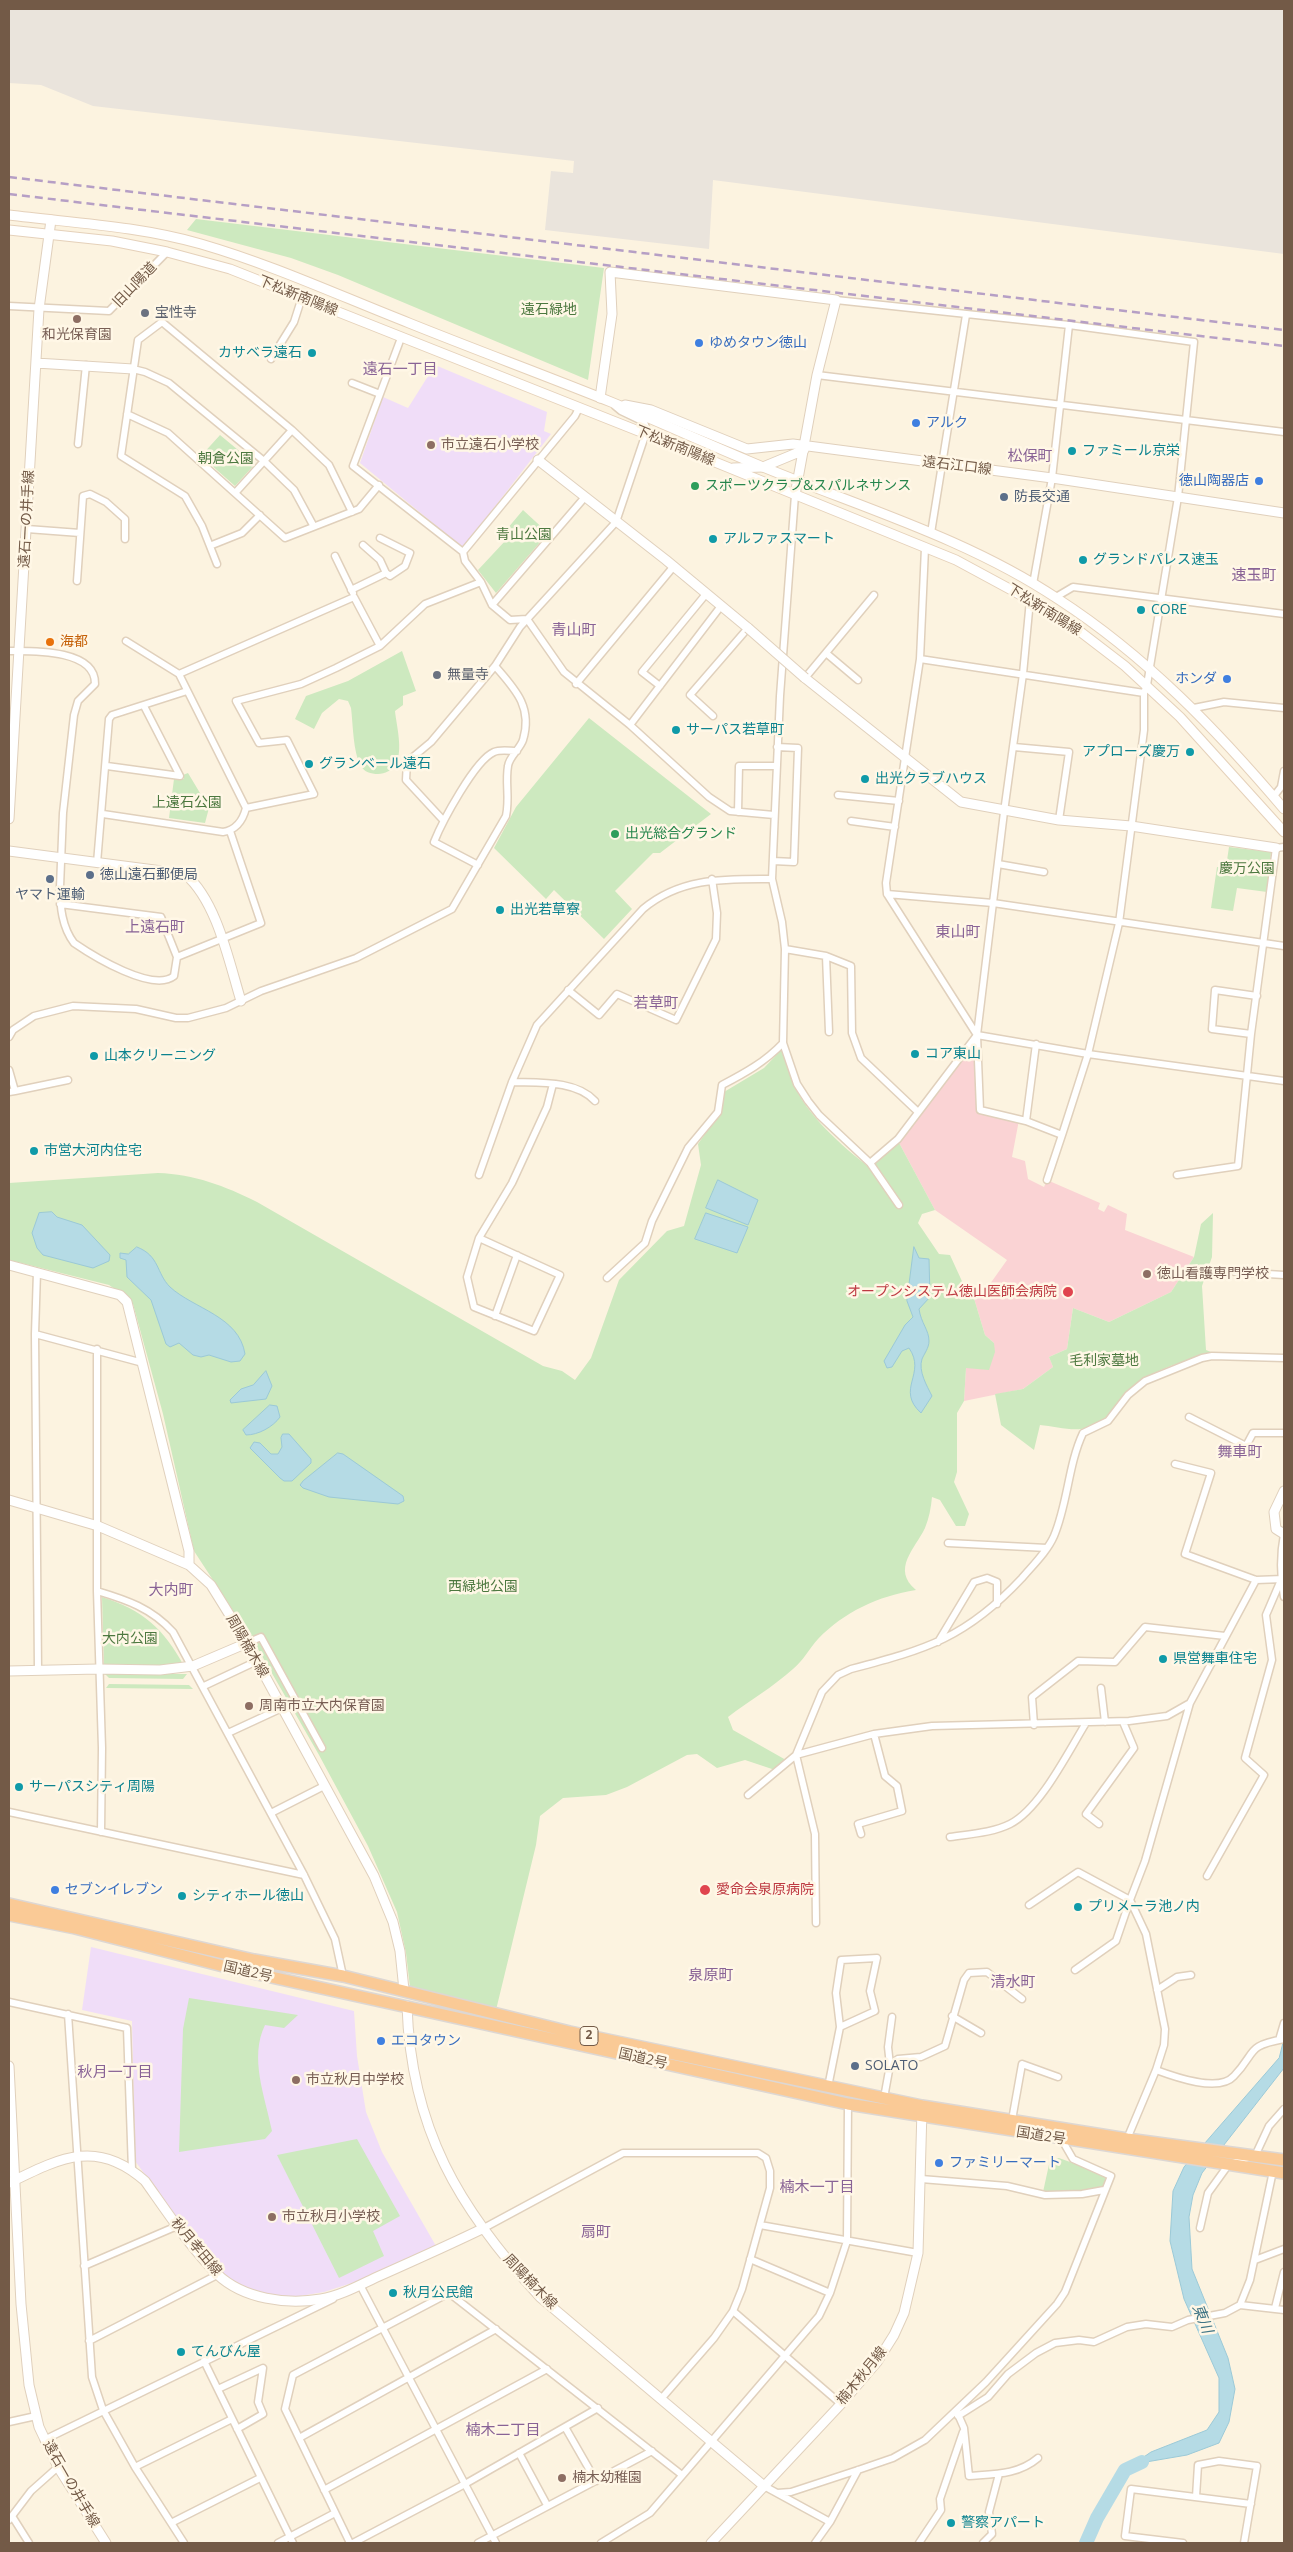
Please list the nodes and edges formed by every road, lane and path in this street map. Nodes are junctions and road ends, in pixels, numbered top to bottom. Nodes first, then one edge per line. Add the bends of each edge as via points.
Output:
1 (9, 214) edge
2 (51, 220) junction
3 (9, 230) edge
4 (48, 235) junction
5 (167, 252) junction
6 (302, 297) junction
7 (836, 300) junction
8 (9, 306) edge
9 (39, 309) junction
10 (966, 315) junction
11 (1069, 325) junction
12 (401, 338) junction
13 (271, 359) dead end
14 (36, 363) junction
15 (86, 365) junction
16 (133, 369) junction
17 (817, 375) junction
18 (352, 383) dead end
19 (955, 391) junction
20 (380, 394) junction
21 (600, 398) junction
22 (612, 403) junction
23 (1059, 404) junction
24 (579, 408) junction
25 (127, 414) junction
26 (1185, 420) junction
27 (292, 430) junction
28 (1284, 432) edge
29 (646, 434) junction
30 (78, 444) dead end
31 (802, 448) junction
32 (538, 460) junction
33 (264, 461) junction
34 (943, 464) junction
35 (722, 466) junction
36 (763, 467) junction
37 (1052, 478) junction
38 (796, 480) junction
39 (379, 485) junction
40 (236, 492) junction
41 (795, 495) junction
42 (585, 497) junction
43 (1178, 497) junction
44 (352, 512) junction
45 (1284, 513) edge
46 (260, 515) junction
47 (616, 522) junction
48 (313, 525) junction
49 (26, 530) junction
50 (80, 533) junction
51 (931, 533) junction
52 (380, 538) dead end
53 (124, 539) dead end
54 (363, 545) dead end
55 (212, 546) junction
56 (925, 548) junction
57 (463, 552) junction
58 (335, 556) dead end
59 (217, 564) dead end
60 (674, 566) junction
61 (386, 573) junction
62 (77, 581) dead end
63 (482, 582) junction
64 (1033, 584) junction
65 (351, 590) junction
66 (706, 594) junction
67 (874, 595) dead end
68 (354, 597) junction
69 (1056, 597) junction
70 (1162, 597) junction
71 (1030, 600) junction
72 (492, 604) junction
73 (721, 606) junction
74 (1284, 614) edge
75 (527, 619) junction
76 (748, 628) junction
77 (126, 641) dead end
78 (380, 646) junction
79 (9, 651) edge
80 (20, 651) junction
81 (826, 653) junction
82 (920, 659) junction
83 (495, 666) junction
84 (1149, 667) junction
85 (179, 674) junction
86 (1024, 674) junction
87 (805, 678) junction
88 (858, 680) dead end
89 (576, 684) junction
90 (660, 686) junction
91 (1146, 689) junction
92 (187, 691) junction
93 (144, 706) junction
94 (1194, 708) junction
95 (1284, 708) edge
96 (713, 716) dead end
97 (630, 724) junction
98 (778, 747) junction
99 (1014, 747) junction
100 (517, 751) junction
101 (906, 760) junction
102 (106, 766) junction
103 (777, 766) junction
104 (1284, 770) edge
105 (838, 795) dead end
106 (1274, 796) junction
107 (900, 800) junction
108 (246, 808) junction
109 (1284, 809) edge
110 (738, 812) junction
111 (1004, 812) junction
112 (103, 814) junction
113 (774, 815) junction
114 (9, 819) edge
115 (443, 820) junction
116 (1059, 820) junction
117 (851, 821) dead end
118 (1131, 826) junction
119 (895, 827) junction
120 (230, 831) junction
121 (1284, 832) edge
122 (1280, 848) edge
123 (9, 851) edge
124 (60, 857) junction
125 (772, 861) junction
126 (97, 863) junction
127 (998, 864) junction
128 (478, 865) junction
129 (1044, 872) dead end
130 (712, 879) junction
131 (772, 879) junction
132 (887, 894) junction
133 (993, 903) junction
134 (60, 904) junction
135 (1119, 923) junction
136 (221, 938) junction
137 (1264, 942) junction
138 (1284, 946) edge
139 (785, 950) junction
140 (177, 956) junction
141 (826, 956) junction
142 (568, 990) junction
143 (1257, 996) junction
144 (241, 1001) junction
145 (829, 1032) dead end
146 (977, 1034) junction
147 (1251, 1034) junction
148 (9, 1037) edge
149 (783, 1043) junction
150 (1036, 1044) junction
151 (1088, 1054) junction
152 (9, 1070) edge
153 (1247, 1075) junction
154 (68, 1080) dead end
155 (1284, 1081) edge
156 (512, 1082) junction
157 (554, 1084) junction
158 (12, 1092) edge
159 (595, 1101) dead end
160 (918, 1112) junction
161 (1026, 1122) junction
162 (1062, 1135) junction
163 (870, 1163) junction
164 (1177, 1175) dead end
165 (479, 1176) dead end
166 (1047, 1180) dead end
167 (899, 1205) dead end
168 (479, 1238) junction
169 (517, 1254) junction
170 (9, 1264) edge
171 (37, 1272) junction
172 (1235, 1272) dead end
173 (1284, 1275) edge
174 (607, 1278) dead end
175 (495, 1316) junction
176 (35, 1334) junction
177 (97, 1349) junction
178 (1284, 1358) edge
179 (142, 1363) junction
180 (1189, 1417) dead end
181 (1284, 1433) edge
182 (1175, 1464) dead end
183 (1284, 1491) edge
184 (9, 1500) edge
185 (37, 1509) junction
186 (98, 1526) junction
187 (1284, 1534) edge
188 (948, 1543) dead end
189 (1047, 1548) junction
190 (189, 1565) junction
191 (1256, 1580) junction
192 (1283, 1580) edge
193 (97, 1591) junction
194 (1284, 1597) edge
195 (997, 1604) junction
196 (1225, 1636) junction
197 (247, 1643) junction
198 (938, 1643) junction
199 (257, 1661) junction
200 (193, 1666) junction
201 (98, 1669) junction
202 (38, 1670) junction
203 (9, 1672) edge
204 (204, 1686) junction
205 (1101, 1688) dead end
206 (1190, 1703) junction
207 (282, 1708) junction
208 (1105, 1722) junction
209 (1123, 1722) junction
210 (1086, 1723) junction
211 (1034, 1725) junction
212 (228, 1733) junction
213 (874, 1734) junction
214 (322, 1748) dead end
215 (796, 1755) junction
216 (324, 1786) junction
217 (748, 1795) dead end
218 (9, 1812) edge
219 (271, 1813) junction
220 (1099, 1824) dead end
221 (101, 1832) junction
222 (861, 1834) dead end
223 (950, 1837) dead end
224 (304, 1875) junction
225 (1207, 1876) dead end
226 (1130, 1900) junction
227 (9, 1904) edge
228 (1029, 1905) dead end
229 (9, 1915) edge
230 (816, 1923) dead end
231 (1075, 1970) dead end
232 (1191, 1975) dead end
233 (343, 1976) junction
234 (404, 1990) junction
235 (1157, 1990) junction
236 (1022, 1998) dead end
237 (9, 2002) edge
238 (407, 2006) junction
239 (68, 2014) junction
240 (952, 2016) junction
241 (892, 2017) dead end
242 (1284, 2023) edge
243 (840, 2027) junction
244 (981, 2034) dead end
245 (1282, 2039) edge
246 (890, 2065) junction
247 (9, 2066) edge
248 (1156, 2070) junction
249 (1058, 2077) dead end
250 (828, 2087) junction
251 (884, 2098) junction
252 (848, 2104) junction
253 (1284, 2109) edge
254 (922, 2112) junction
255 (1012, 2120) junction
256 (1127, 2138) junction
257 (1062, 2140) junction
258 (1172, 2150) junction
259 (77, 2155) junction
260 (1255, 2156) junction
261 (1284, 2160) edge
262 (1229, 2164) junction
263 (132, 2170) junction
264 (1279, 2172) edge
265 (921, 2179) junction
266 (11, 2182) edge
267 (1104, 2190) junction
268 (760, 2225) junction
269 (178, 2226) junction
270 (484, 2228) junction
271 (1200, 2228) dead end
272 (847, 2241) junction
273 (1284, 2248) edge
274 (918, 2253) junction
275 (750, 2259) junction
276 (1255, 2260) junction
277 (84, 2266) junction
278 (1284, 2272) edge
279 (218, 2275) junction
280 (360, 2285) junction
281 (830, 2293) junction
282 (1240, 2304) junction
283 (1275, 2308) junction
284 (1284, 2310) edge
285 (733, 2311) junction
286 (382, 2328) junction
287 (496, 2329) junction
288 (89, 2341) junction
289 (785, 2356) junction
290 (204, 2361) junction
291 (547, 2369) junction
292 (409, 2378) junction
293 (218, 2389) junction
294 (661, 2398) junction
295 (841, 2404) junction
296 (598, 2408) junction
297 (103, 2410) junction
298 (958, 2413) junction
299 (36, 2416) junction
300 (232, 2419) junction
301 (9, 2422) edge
302 (565, 2428) junction
303 (964, 2428) junction
304 (237, 2429) junction
305 (436, 2430) junction
306 (299, 2438) junction
307 (44, 2440) junction
308 (711, 2442) junction
309 (652, 2451) junction
310 (519, 2453) junction
311 (1038, 2458) dead end
312 (58, 2467) junction
313 (135, 2468) junction
314 (858, 2470) junction
315 (999, 2474) junction
316 (682, 2475) junction
317 (260, 2478) junction
318 (596, 2481) junction
319 (464, 2484) junction
320 (764, 2486) junction
321 (324, 2490) junction
322 (777, 2493) junction
323 (1196, 2497) junction
324 (1251, 2504) junction
325 (547, 2505) junction
326 (335, 2513) junction
327 (10, 2518) edge
328 (830, 2522) junction
329 (171, 2523) junction
330 (492, 2536) junction
331 (291, 2540) edge
332 (29, 2543) edge
333 (106, 2543) edge
334 (184, 2543) edge
335 (278, 2543) edge
336 (352, 2543) edge
337 (478, 2543) edge
338 (496, 2543) edge
339 (601, 2543) edge
340 (711, 2543) edge
341 (815, 2543) edge
342 (919, 2543) edge
343 (982, 2543) edge
344 (1183, 2543) edge
345 (1244, 2543) edge

1 - 2 street, 下松新南陽線
2 - 4 street, 遠石一の井手線
2 - 21 street, 下松新南陽線 via 159,235 233,255 305,279
3 - 4 street, 下松新南陽線
4 - 5 street, 下松新南陽線 via 112,241
4 - 9 street, 遠石一の井手線
5 - 6 street, 下松新南陽線 via 230,269
5 - 9 street, 旧山陽道 via 109,311
6 - 12 street, 下松新南陽線
6 - 13 street via 294,322
7 - 10 street
7 - 17 street
7 - 21 street via 610,272 612,314
8 - 9 street, 旧山陽道
9 - 14 street, 遠石一の井手線
10 - 11 street
10 - 19 street
11 - 23 street
11 - 26 street via 1194,342
12 - 20 street
12 - 24 street, 下松新南陽線
14 - 15 street
14 - 49 street, 遠石一の井手線
15 - 16 street
15 - 30 street
16 - 25 street
16 - 27 street via 138,340 162,322
16 - 33 street via 169,383
17 - 19 street
17 - 31 street
18 - 20 street
19 - 23 street
19 - 34 street
20 - 39 street via 353,466
21 - 22 street, 下松新南陽線
22 - 29 street via 644,422
22 - 31 street, 遠石江口線 via 651,410 747,449 786,444
22 - 36 street, 下松新南陽線
23 - 26 street
23 - 37 street
24 - 29 street, 下松新南陽線
24 - 32 street
25 - 40 street via 168,433
25 - 55 street via 121,456 185,496
26 - 28 street
26 - 43 street
27 - 33 street
27 - 44 street via 329,465
29 - 35 street, 下松新南陽線
29 - 47 street
31 - 34 street, 遠石江口線
31 - 36 street
31 - 38 street
32 - 42 street
32 - 57 street
33 - 40 street
33 - 48 street via 294,490
34 - 37 street, 遠石江口線
34 - 51 street
35 - 36 street via 740,469
35 - 41 street, 下松新南陽線
36 - 38 street, 下松新南陽線
37 - 43 street, 遠石江口線
37 - 64 street
38 - 41 street
38 - 51 street, 下松新南陽線
39 - 44 street via 359,509
39 - 57 street
40 - 46 street
41 - 56 street, 下松新南陽線
41 - 98 street
42 - 47 street
42 - 72 street
43 - 45 street, 遠石江口線
43 - 70 street
44 - 48 street
46 - 48 street via 285,538
46 - 55 street via 242,533
47 - 60 street
47 - 75 street
49 - 50 street
49 - 80 street, 遠石一の井手線
50 - 53 street via 83,496 90,494 106,502 125,519
50 - 62 street
51 - 64 street, 下松新南陽線
52 - 61 street via 410,553 405,566 390,576
54 - 61 street via 380,560
55 - 59 street
56 - 71 street, 下松新南陽線 via 956,560
56 - 82 street
57 - 63 street via 465,561
58 - 65 street
60 - 66 street
60 - 89 street
61 - 65 street
63 - 72 street
63 - 78 street via 425,604
64 - 69 street, 下松新南陽線
65 - 68 street
66 - 73 street
66 - 90 street via 642,672
67 - 81 street
68 - 78 street
68 - 85 street
69 - 70 street via 1073,587
69 - 84 street, 下松新南陽線
70 - 74 street
70 - 84 street
71 - 86 street
71 - 91 street, 下松新南陽線 via 1082,633
72 - 75 street via 510,620
73 - 76 street
73 - 90 street
75 - 83 street
75 - 89 street
76 - 87 street, bridge
76 - 96 street via 690,695
77 - 85 street
78 - 108 street via 301,684 236,701 259,742 287,740 314,794
79 - 80 street
80 - 114 street, 遠石一の井手線
80 - 124 street via 72,656 86,664 95,678 94,684 78,701 74,715
81 - 87 street
81 - 88 street
82 - 86 street
82 - 101 street
83 - 100 street via 524,703 523,740
83 - 115 street via 431,742 408,762 406,780
84 - 91 street
84 - 94 street, 下松新南陽線
85 - 92 street
86 - 91 street
86 - 99 street
87 - 101 street
89 - 97 street
90 - 97 street
91 - 118 street
91 - 121 street, 下松新南陽線 via 1180,717
92 - 93 street
92 - 108 street
93 - 102 street via 112,715 109,719
93 - 102 street via 180,776
94 - 95 street via 1224,702
94 - 106 street, 下松新南陽線
97 - 110 street via 709,797 730,812
98 - 103 street
98 - 125 street via 798,748 794,862
99 - 111 street
99 - 116 street via 1069,752
100 - 115 street via 496,751 488,755
100 - 128 street via 508,764 506,816
101 - 107 street
101 - 111 street via 961,802
102 - 112 street
103 - 110 street via 739,766
103 - 113 street
104 - 106 street
105 - 107 street
106 - 109 street, 下松新南陽線
107 - 119 street
108 - 120 street via 243,817
110 - 113 street
111 - 116 street
111 - 127 street
112 - 120 street
112 - 126 street
113 - 125 street
115 - 128 street via 434,842
116 - 118 street
117 - 119 street
118 - 122 street
118 - 135 street
119 - 132 street
120 - 136 street via 261,923
122 - 137 street
123 - 124 street
124 - 126 street
124 - 134 street
125 - 131 street
126 - 136 street via 185,874 201,892
127 - 129 street
127 - 133 street
128 - 144 street via 452,909 356,958
130 - 131 street
130 - 142 street via 679,887 643,908
130 - 142 street via 717,913 716,939 676,1020 617,994 599,1015
131 - 139 street
132 - 133 street
132 - 146 street
133 - 135 street
133 - 146 street
134 - 140 street via 161,917
134 - 140 street via 64,923 74,944 119,970 169,980 174,976
135 - 137 street
135 - 151 street
136 - 140 street
136 - 144 street
137 - 138 street
137 - 143 street
139 - 141 street
139 - 149 street
141 - 145 street
141 - 160 street via 851,966 852,1033 862,1058
142 - 156 street via 538,1025
143 - 147 street
143 - 147 street via 1215,990 1212,1029
144 - 148 street via 176,1018 136,1009 73,1006 34,1016 13,1030
146 - 150 street
146 - 160 street
146 - 161 street via 980,1110
147 - 153 street
149 - 163 street via 797,1084 808,1101
149 - 174 street via 757,1066 722,1085 718,1112 688,1148 652,1221 645,1243
150 - 151 street
150 - 161 street
151 - 153 street
151 - 162 street
152 - 158 street
153 - 155 street
153 - 164 street via 1238,1166
154 - 158 street
156 - 157 street
156 - 165 street
157 - 159 street via 588,1093
157 - 168 street via 547,1107 512,1183
160 - 163 street via 898,1139
161 - 162 street
162 - 166 street
163 - 167 street
168 - 169 street
168 - 175 street via 467,1277 474,1308
169 - 175 street
169 - 175 street via 560,1275 534,1331
170 - 171 street
171 - 176 street
171 - 179 street via 120,1295 127,1302
172 - 173 street
176 - 177 street
176 - 185 street
177 - 179 street
177 - 186 street
178 - 189 street via 1212,1356 1137,1386 1108,1421 1083,1434 1063,1512
179 - 190 street via 189,1551
180 - 181 street via 1246,1446 1253,1433
182 - 191 street via 1211,1473 1185,1554
183 - 187 street via 1274,1512 1276,1529
184 - 185 street, 周陽楠木線
185 - 186 street, 周陽楠木線
185 - 202 street
186 - 190 street, 周陽楠木線
186 - 193 street
187 - 192 street via 1281,1553
188 - 189 street
189 - 195 street
190 - 197 street, 周陽楠木線 via 212,1585
191 - 192 street
191 - 196 street
192 - 194 street
192 - 225 street via 1266,1615 1272,1660 1245,1758 1264,1775
193 - 200 street via 137,1603 160,1618 173,1632
193 - 201 street
195 - 198 street via 960,1632
195 - 198 street via 997,1582 987,1578 974,1582
196 - 206 street
196 - 211 street via 1145,1628 1115,1662 1078,1661 1032,1697
197 - 199 street, 周陽楠木線
197 - 200 street
197 - 214 street via 261,1637
198 - 215 street via 838,1675 822,1692
199 - 204 street
199 - 207 street, 周陽楠木線
200 - 201 street via 160,1670
200 - 204 street
201 - 202 street
201 - 221 street via 102,1748
202 - 203 street
204 - 212 street
205 - 208 street
206 - 209 street via 1167,1716
206 - 226 street via 1145,1860
207 - 212 street
207 - 216 street, 周陽楠木線
208 - 209 street
208 - 210 street
209 - 220 street via 1134,1748 1086,1814
210 - 211 street
210 - 223 street via 1031,1809 1010,1824
211 - 213 street via 932,1726
212 - 219 street
213 - 215 street
213 - 222 street via 885,1776 897,1786 902,1811 858,1824
215 - 217 street
215 - 230 street via 815,1834
216 - 219 street
216 - 234 street, 周陽楠木線 via 374,1876 393,1922
218 - 221 street
219 - 224 street
221 - 224 street
224 - 233 street via 335,1939
226 - 228 street via 1078,1872
226 - 231 street via 1116,1941
226 - 235 street via 1146,1934
227 - 233 highway, 国道2号 / 2 via 254,1960
229 - 238 highway, 国道2号 / 2
232 - 235 street via 1177,1977
233 - 234 highway, 国道2号 / 2
234 - 250 highway, 国道2号 / 2 via 580,2034
235 - 248 street via 1165,2029
236 - 240 street via 987,1972 969,1973
237 - 239 street
238 - 252 highway, 国道2号 / 2
238 - 270 street, 周陽楠木線 via 413,2075 424,2114 446,2171
239 - 259 street
239 - 263 street via 127,2028
240 - 244 street
240 - 246 street via 945,2046 922,2057 898,2060
241 - 246 street via 888,2047
242 - 245 street
243 - 243 street via 875,2011 870,1991 878,1958 841,1960 836,1994
243 - 250 street
245 - 248 street via 1260,2044 1250,2052 1233,2078 1219,2084 1185,2080
246 - 251 street
247 - 266 street, 遠石一の井手線
248 - 256 street
249 - 255 street via 1022,2064
250 - 251 highway, 国道2号 / 2
251 - 254 highway, 国道2号 / 2
252 - 254 highway, 国道2号 / 2
252 - 272 street
253 - 260 street via 1269,2126
254 - 255 highway, 国道2号 / 2
254 - 257 highway, 国道2号 / 2
254 - 265 street, 楠木秋月線
255 - 256 highway, 国道2号 / 2
256 - 258 highway, 国道2号 / 2
257 - 258 highway, 国道2号 / 2
257 - 267 street via 1073,2159 1112,2176
258 - 260 highway, 国道2号 / 2
258 - 262 highway, 国道2号 / 2
259 - 263 street, 秋月孝田線 via 98,2155
259 - 266 street, 秋月孝田線
259 - 277 street
260 - 261 highway, 2
260 - 262 street
262 - 264 highway, 国道2号 / 2
262 - 271 street via 1208,2193
263 - 269 street, 秋月孝田線 via 145,2181
264 - 276 street
265 - 267 street via 1007,2186 1045,2194 1082,2194
265 - 274 street, 楠木秋月線
266 - 299 street, 遠石一の井手線 via 29,2386
267 - 298 street via 1065,2292
268 - 270 street via 770,2188 770,2171 766,2158 758,2153 623,2153
268 - 272 street
268 - 275 street
269 - 277 street
269 - 279 street, 秋月孝田線
270 - 280 street, 秋月孝田線
270 - 294 street, 周陽楠木線 via 508,2262 540,2297
272 - 274 street
272 - 281 street
273 - 276 street
274 - 295 street, 楠木秋月線 via 904,2313 894,2335 877,2362
275 - 281 street
275 - 285 street
276 - 282 street
277 - 288 street
278 - 283 street
279 - 280 street, 秋月孝田線 via 248,2292 292,2301 322,2299
279 - 288 street
280 - 286 street
280 - 290 street
281 - 289 street via 818,2316
282 - 283 street
282 - 298 street via 1225,2313 1188,2320 1172,2328 1146,2324 1127,2327 1094,2342 1055,2343 1008,2374 988,2397
283 - 284 street
285 - 289 street
285 - 294 street via 714,2338
286 - 287 street via 449,2293
286 - 292 street
286 - 306 street via 293,2375 285,2409
287 - 291 street
287 - 292 street
288 - 297 street via 92,2377
289 - 295 street
289 - 308 street
290 - 293 street
290 - 297 street
291 - 296 street
291 - 305 street
292 - 305 street
292 - 306 street
293 - 300 street
293 - 304 street via 263,2368 258,2402 263,2414
294 - 308 street, 周陽楠木線
295 - 320 street, 楠木秋月線
296 - 302 street
296 - 309 street
297 - 307 street
297 - 313 street
298 - 303 street
298 - 314 street via 925,2440 893,2458
299 - 301 street
299 - 307 street, 遠石一の井手線
300 - 304 street
300 - 313 street
302 - 310 street
302 - 318 street
303 - 315 street via 969,2476
303 - 342 street via 940,2499 941,2510
304 - 317 street
305 - 319 street
305 - 321 street
306 - 321 street
307 - 312 street, 遠石一の井手線
308 - 316 street
308 - 320 street, 周陽楠木線
309 - 316 street
309 - 318 street
310 - 319 street
310 - 325 street
311 - 315 street via 1022,2468
312 - 327 street via 31,2491
312 - 333 street, 遠石一の井手線
313 - 329 street
314 - 322 street via 791,2492
314 - 328 street
315 - 343 street via 989,2512 992,2534
316 - 339 street via 650,2513
317 - 329 street
317 - 331 street
318 - 325 street
319 - 330 street
319 - 336 street
320 - 322 street
320 - 340 street, 楠木秋月線
321 - 326 street
322 - 328 street
323 - 324 street
323 - 324 street via 1198,2465 1220,2461 1257,2466
323 - 344 street via 1131,2489 1125,2536
324 - 345 street
325 - 330 street
326 - 331 street
326 - 336 street
327 - 332 street
328 - 341 street
329 - 334 street
330 - 337 street
330 - 338 street
331 - 335 street

